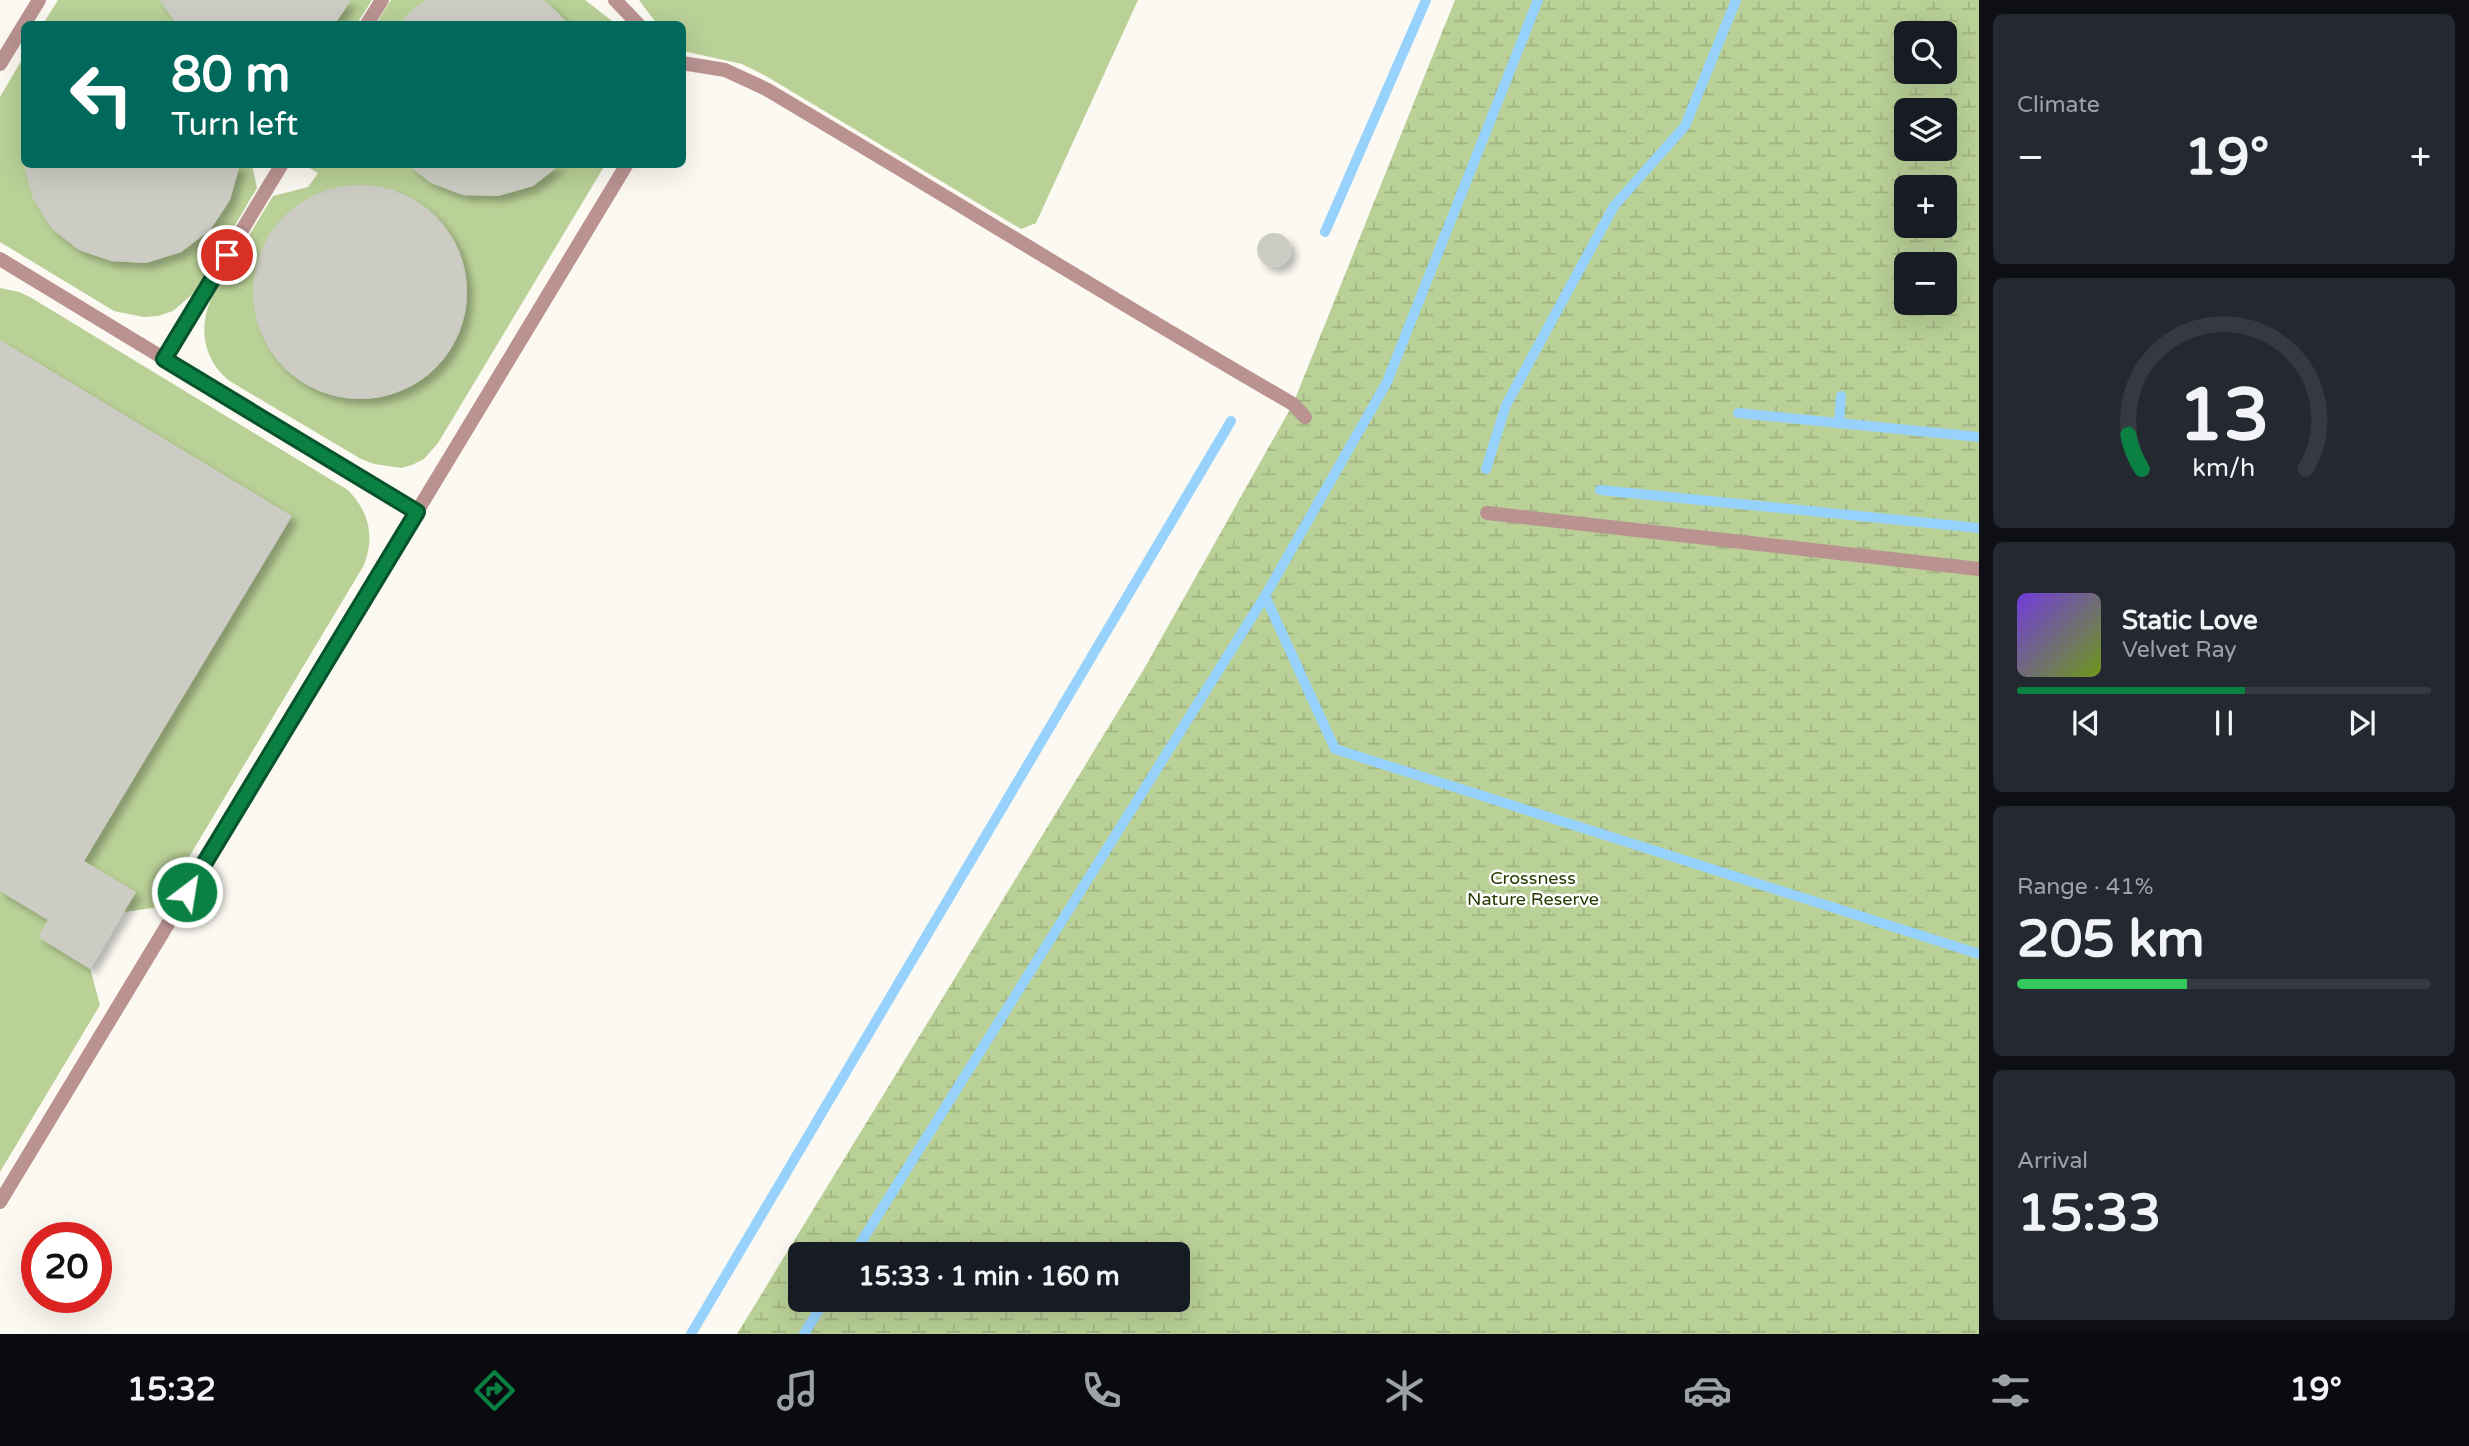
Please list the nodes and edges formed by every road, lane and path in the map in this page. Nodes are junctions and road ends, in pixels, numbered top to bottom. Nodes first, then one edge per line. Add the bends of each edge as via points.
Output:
1 (38, 0) edge
2 (382, 0) edge
3 (615, 0) edge
4 (26, 21) edge
5 (369, 21) edge
6 (635, 21) edge
7 (21, 29) edge
8 (0, 64) edge
9 (686, 64) edge
10 (280, 168) edge
11 (625, 168) edge
12 (0, 259) edge
13 (164, 359) junction
14 (1305, 417) dead end
15 (417, 512) junction
16 (1487, 513) dead end
17 (1979, 569) edge
18 (0, 1202) edge

1 - 4 lane
2 - 5 lane
3 - 6 lane
7 - 8 lane
9 - 14 lane via 725,70 766,89 1293,404
10 - 13 lane
11 - 15 lane
12 - 13 lane
13 - 15 lane
15 - 18 lane
16 - 17 lane

